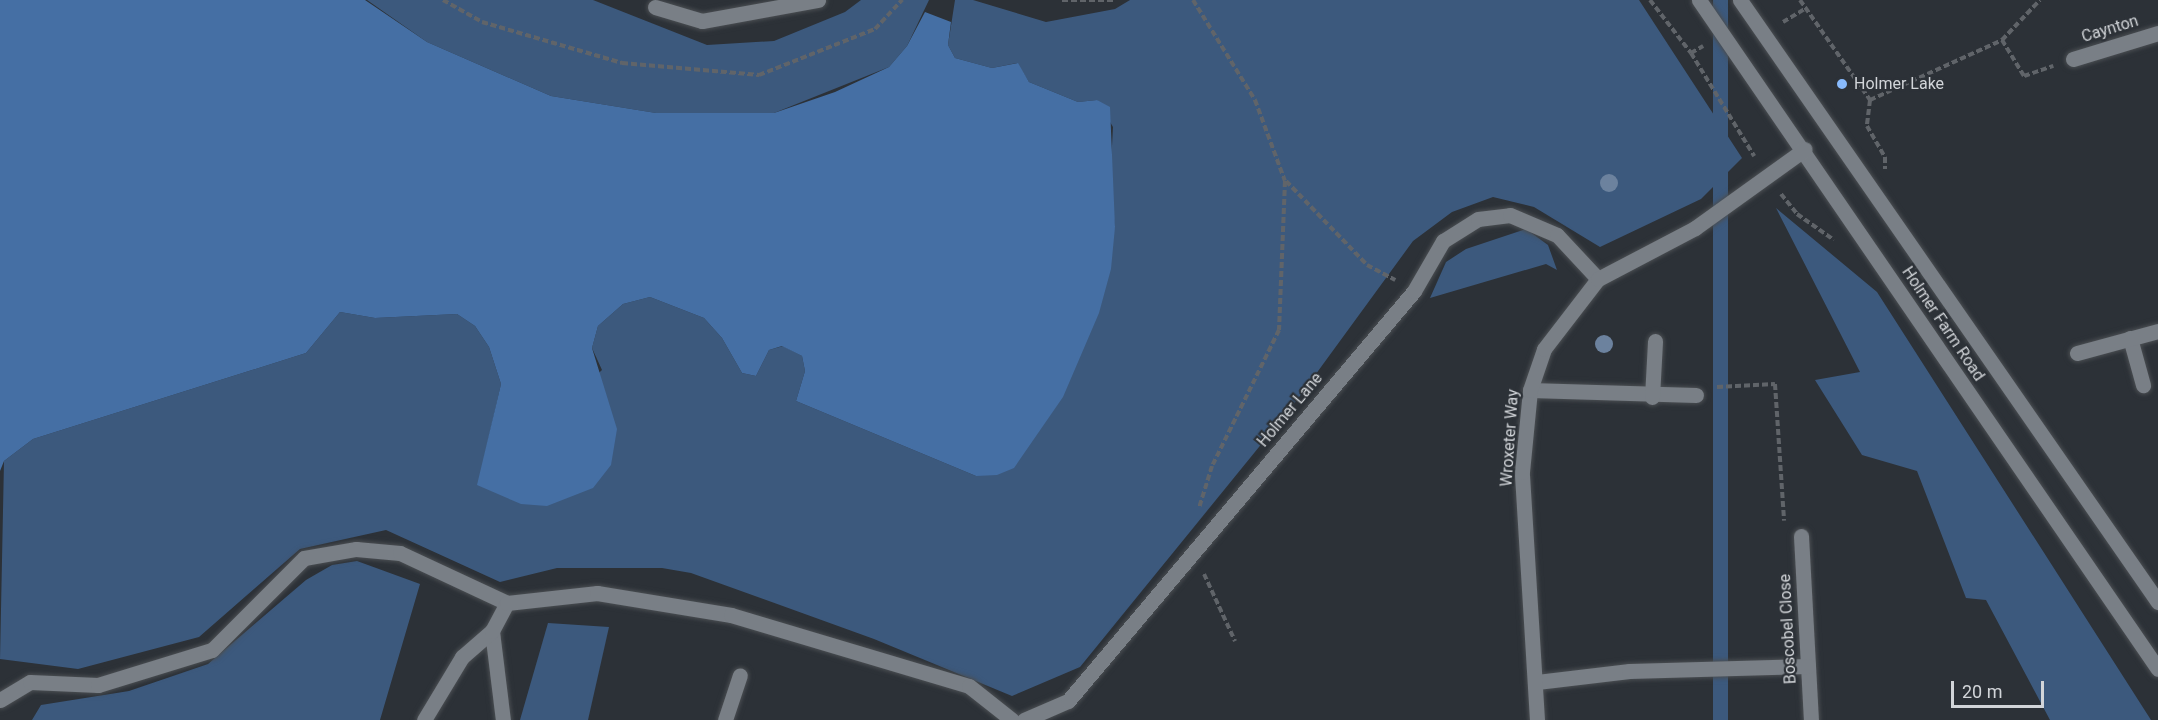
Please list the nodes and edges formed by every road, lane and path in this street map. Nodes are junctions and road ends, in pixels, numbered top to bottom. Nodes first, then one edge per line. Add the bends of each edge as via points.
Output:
1 (443, 0) edge
2 (818, 0) edge
3 (902, 0) edge
4 (1062, 0) edge
5 (1113, 0) edge
6 (1193, 0) edge
7 (1650, 0) edge
8 (1699, 0) edge
9 (1740, 0) edge
10 (1800, 0) edge
11 (2040, 0) edge
12 (654, 8) dead end
13 (1806, 8) junction
14 (1776, 26) dead end
15 (2158, 33) edge
16 (2002, 40) junction
17 (2073, 59) joint
18 (1870, 100) junction
19 (1804, 149) junction
20 (1885, 157) dead end
21 (1757, 160) dead end
22 (1285, 181) junction
23 (1598, 279) junction
24 (1414, 291) junction
25 (2158, 331) edge
26 (2130, 338) junction
27 (1655, 341) dead end
28 (2077, 353) dead end
29 (2144, 385) dead end
30 (1530, 390) junction
31 (1702, 391) joint
32 (1652, 397) junction
33 (1198, 511) dead end
34 (1784, 521) dead end
35 (1801, 536) dead end
36 (1194, 552) junction
37 (2158, 602) edge
38 (507, 603) junction
39 (492, 631) junction
40 (1235, 642) dead end
41 (1808, 666) junction
42 (2158, 669) edge
43 (740, 675) dead end
44 (1537, 682) junction
45 (0, 700) edge
46 (424, 720) edge
47 (503, 720) edge
48 (725, 720) edge
49 (1012, 720) edge
50 (1024, 720) edge
51 (1537, 720) edge
52 (1811, 720) edge

1 - 3 path via 482,22 621,63 759,75 875,29
2 - 12 street via 702,21
4 - 5 path
6 - 22 path via 1255,100
7 - 21 path via 1691,53
8 - 19 street, Holmer Farm Road
9 - 37 street, Holmer Farm Road
10 - 13 path
11 - 16 path
13 - 14 path
13 - 18 path
15 - 17 street, Caynton
16 - 17 path via 2024,76
16 - 18 path
18 - 20 path via 1866,126
19 - 23 street, Wroxeter Way via 1695,228
19 - 42 street, Holmer Farm Road
22 - 24 path via 1367,265
22 - 33 path via 1278,330 1212,466
23 - 24 street, Holmer Lane via 1557,235 1510,216 1478,219 1443,242
23 - 30 street, Wroxeter Way via 1569,311 1544,349
24 - 36 street, Holmer Lane
25 - 26 street
26 - 28 street
26 - 29 street
27 - 32 street
30 - 32 street
30 - 44 street, Wroxeter Way via 1522,472
31 - 32 street
31 - 34 path via 1775,384
35 - 41 street, Boscobel Close
36 - 40 path
36 - 50 street, Holmer Lane via 1068,702
38 - 39 street
38 - 45 street via 400,553 356,549 304,558 212,650 98,685 30,682
38 - 49 street via 597,593 731,615 969,686
39 - 46 street via 462,657
39 - 47 street
41 - 44 street via 1629,671
41 - 52 street, Boscobel Close
43 - 48 street
44 - 51 street, Wroxeter Way

